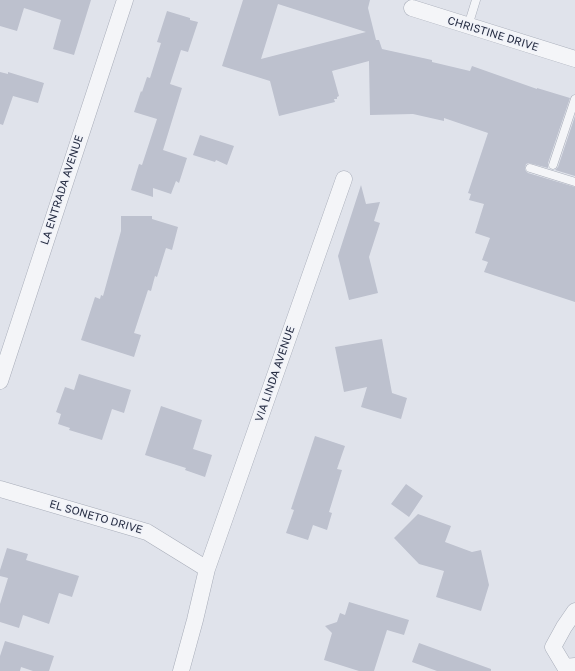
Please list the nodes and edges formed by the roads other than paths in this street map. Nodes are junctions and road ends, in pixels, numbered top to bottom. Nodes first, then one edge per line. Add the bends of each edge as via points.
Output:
1 (124, 0) edge
2 (476, 0) edge
3 (412, 8) dead end
4 (468, 26) junction
5 (575, 59) edge
6 (575, 99) edge
7 (553, 165) dead end
8 (530, 168) dead end
9 (344, 179) dead end
10 (575, 182) edge
11 (0, 381) edge
12 (0, 489) edge
13 (207, 569) junction
14 (575, 611) edge
15 (570, 627) edge
16 (575, 666) edge
17 (181, 671) edge

1 - 11 street, LA ENTRADA AVENUE
2 - 4 lane
3 - 4 street, CHRISTINE DRIVE
4 - 5 street, CHRISTINE DRIVE
6 - 7 lane
8 - 10 lane
9 - 13 street, VIA LINDA AVENUE
12 - 13 street, EL SONETO DRIVE via 146,532
13 - 17 street, VIA LINDA AVENUE
14 - 15 street
15 - 16 street via 553,647 565,667

